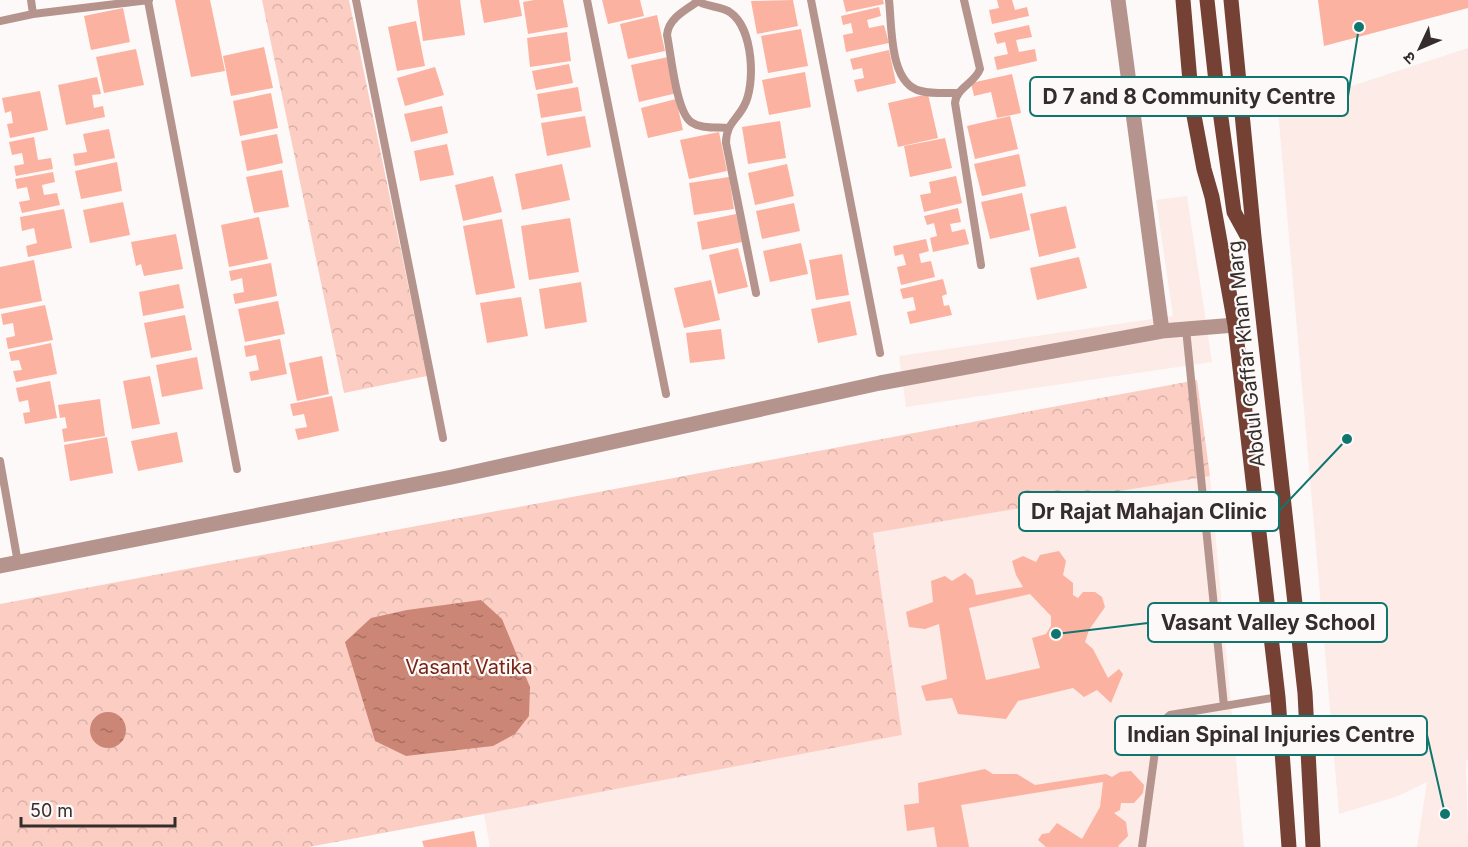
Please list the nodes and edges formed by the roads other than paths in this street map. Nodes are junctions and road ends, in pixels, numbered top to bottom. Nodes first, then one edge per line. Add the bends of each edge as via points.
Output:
1 (31, 0) edge
2 (148, 0) edge
3 (356, 0) edge
4 (587, 0) edge
5 (811, 0) edge
6 (889, 0) edge
7 (964, 0) edge
8 (1119, 0) edge
9 (1183, 0) edge
10 (1207, 0) edge
11 (1231, 0) edge
12 (697, 1) edge
13 (33, 14) junction
14 (0, 21) edge
15 (958, 93) junction
16 (728, 128) junction
17 (1255, 250) junction
18 (981, 265) dead end
19 (756, 293) dead end
20 (1235, 325) junction
21 (1186, 329) junction
22 (1162, 331) junction
23 (880, 353) dead end
24 (666, 394) dead end
25 (443, 438) dead end
26 (0, 461) edge
27 (237, 469) dead end
28 (18, 563) junction
29 (0, 566) edge
30 (1278, 697) junction
31 (1224, 706) junction
32 (1142, 847) edge
33 (1289, 847) edge
34 (1313, 847) edge

1 - 13 lane
2 - 13 lane
2 - 27 lane
3 - 25 lane
4 - 24 lane
5 - 23 lane
6 - 15 lane via 893,45 903,79 919,91
7 - 15 lane via 980,69
8 - 22 street
9 - 20 main road, Abdul Gaffar Khan Marg via 1192,105
10 - 17 main road via 1234,212
11 - 17 main road, Abdul Gaffar Khan Marg
12 - 16 lane via 731,13 745,33 749,93
12 - 16 lane via 668,28 680,101 690,121
13 - 14 lane
15 - 18 lane via 955,103
16 - 19 lane via 726,142
17 - 34 main road, Abdul Gaffar Khan Marg via 1305,693
20 - 21 street
20 - 30 main road, Abdul Gaffar Khan Marg
21 - 22 street
21 - 31 lane
22 - 28 street via 880,384 452,477
26 - 28 lane
28 - 29 street
30 - 31 lane
30 - 33 main road, Abdul Gaffar Khan Marg
31 - 32 lane via 1170,715 1158,729

